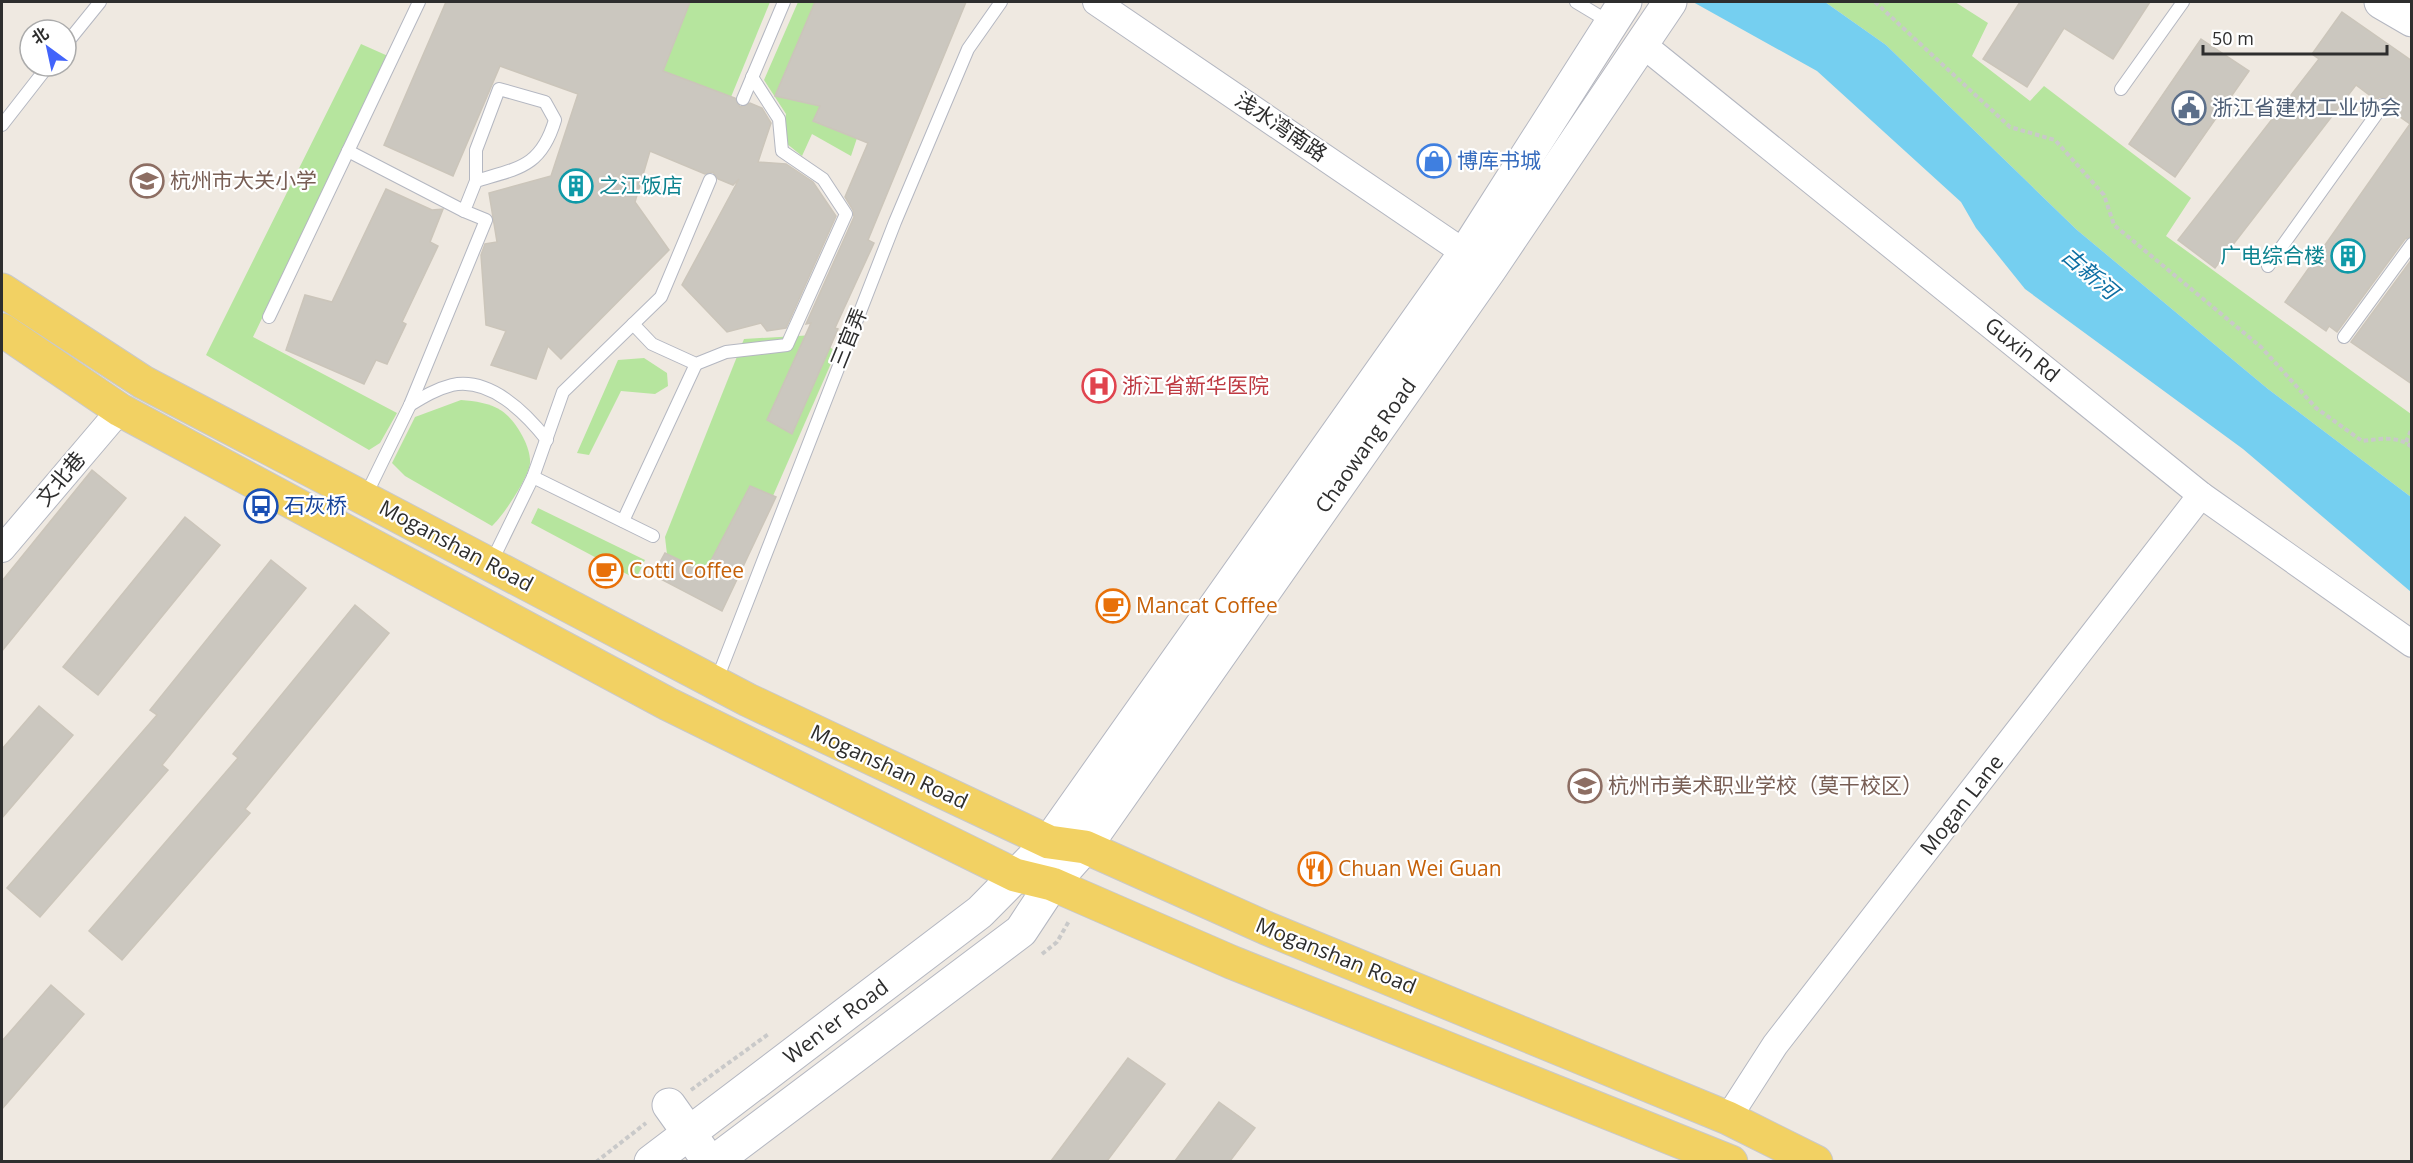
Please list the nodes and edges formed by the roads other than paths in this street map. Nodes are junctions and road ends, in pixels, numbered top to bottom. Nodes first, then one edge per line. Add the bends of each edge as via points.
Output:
1 (100, 2) edge
2 (419, 2) edge
3 (784, 2) edge
4 (1001, 2) edge
5 (1096, 2) edge
6 (1576, 2) edge
7 (1670, 2) edge
8 (2183, 2) edge
9 (2381, 2) edge
10 (1618, 12) edge
11 (2412, 20) edge
12 (78, 29) edge
13 (1642, 44) junction
14 (752, 77) junction
15 (39, 78) edge
16 (2121, 89) dead end
17 (743, 99) dead end
18 (2383, 105) dead end
19 (2, 125) edge
20 (348, 151) junction
21 (710, 180) dead end
22 (476, 181) junction
23 (464, 211) junction
24 (2412, 244) edge
25 (1465, 253) junction
26 (2268, 266) dead end
27 (2, 290) edge
28 (269, 317) dead end
29 (633, 324) junction
30 (2, 330) edge
31 (2344, 337) dead end
32 (696, 364) junction
33 (410, 405) junction
34 (120, 410) junction
35 (547, 440) junction
36 (533, 477) junction
37 (2201, 495) junction
38 (364, 498) junction
39 (623, 521) junction
40 (653, 536) dead end
41 (2, 549) edge
42 (490, 564) junction
43 (2412, 644) edge
44 (715, 683) junction
45 (1049, 842) junction
46 (1085, 847) junction
47 (1015, 875) junction
48 (1052, 884) junction
49 (669, 1105) road end
50 (1728, 1118) junction
51 (690, 1133) junction
52 (651, 1161) edge
53 (711, 1161) edge
54 (1731, 1161) edge
55 (1816, 1161) edge

1 - 12 lane
2 - 20 lane
3 - 14 lane
4 - 44 lane, 三官弄 via 968,49 899,212
5 - 25 street, 浅水湾南路
6 - 10 lane
7 - 13 main road, Chaowang Road
8 - 16 lane
9 - 11 main road
10 - 25 main road, Chaowang Road
13 - 37 street, Guxin Rd
13 - 46 main road, Chaowang Road via 1483,279
14 - 17 lane
14 - 32 lane via 779,118 782,152 823,179 846,214 787,345 726,352
15 - 19 lane
18 - 26 lane
20 - 23 lane
20 - 28 lane
21 - 29 lane via 662,297
22 - 22 lane via 534,160 549,140 555,120 545,102 500,89 476,150
22 - 23 lane
23 - 33 lane via 486,220
24 - 31 lane
25 - 45 main road, Chaowang Road
27 - 38 main road, Moganshan Road via 143,382
29 - 32 lane via 652,344
29 - 35 lane via 563,392
30 - 34 main road, Moganshan Road
32 - 39 lane
33 - 35 lane via 429,393 454,385 482,387 529,417
33 - 38 lane
34 - 41 street, 文北巷
34 - 47 main road, Moganshan Road via 668,704
35 - 36 lane
36 - 39 lane
36 - 42 lane
37 - 43 street, Guxin Rd
37 - 50 street, Mogan Lane via 1775,1045
38 - 42 main road, Moganshan Road
39 - 40 lane
42 - 44 main road, Moganshan Road
44 - 45 main road, Moganshan Road
45 - 46 main road, Moganshan Road
45 - 47 main road, Chaowang Road
46 - 48 main road, Chaowang Road
46 - 50 main road, Moganshan Road via 1266,928
47 - 48 main road, Moganshan Road
47 - 51 main road, Wen'er Road via 980,912
48 - 53 main road, Wen'er Road via 1021,931
48 - 54 main road, Moganshan Road via 1231,962
49 - 51 main road
50 - 55 main road, Moganshan Road
51 - 52 main road, Wen'er Road
51 - 53 main road

